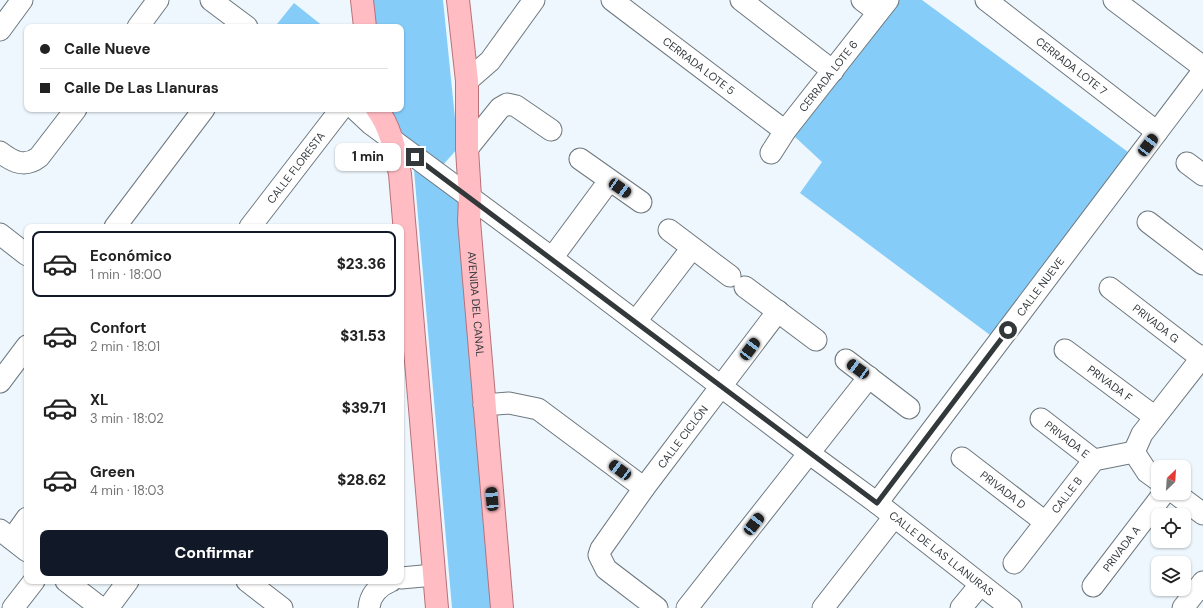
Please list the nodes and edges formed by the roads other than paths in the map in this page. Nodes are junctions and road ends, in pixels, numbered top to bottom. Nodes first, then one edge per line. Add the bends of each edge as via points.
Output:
1 (22, 0) edge
2 (158, 0) edge
3 (211, 0) edge
4 (362, 0) edge
5 (458, 0) edge
6 (534, 0) edge
7 (612, 0) edge
8 (740, 0) edge
9 (986, 0) edge
10 (1114, 0) edge
11 (876, 4) edge
12 (140, 24) edge
13 (243, 24) edge
14 (365, 24) edge
15 (0, 30) edge
16 (1203, 67) edge
17 (833, 71) junction
18 (1203, 71) edge
19 (467, 81) junction
20 (74, 112) edge
21 (202, 112) edge
22 (339, 112) edge
23 (362, 112) edge
24 (374, 117) edge
25 (551, 130) dead end
26 (785, 131) junction
27 (1158, 132) junction
28 (392, 140) junction
29 (467, 149) junction
30 (0, 152) edge
31 (771, 153) dead end
32 (580, 159) dead end
33 (609, 181) junction
34 (470, 197) junction
35 (641, 202) dead end
36 (1148, 222) dead end
37 (117, 224) edge
38 (252, 224) edge
39 (669, 230) dead end
40 (0, 234) edge
41 (692, 248) junction
42 (24, 253) edge
43 (552, 258) junction
44 (1203, 264) edge
45 (1110, 288) dead end
46 (778, 312) junction
47 (636, 321) junction
48 (816, 340) dead end
49 (24, 350) edge
50 (1065, 350) dead end
51 (1202, 357) edge
52 (846, 360) dead end
53 (869, 377) junction
54 (0, 382) edge
55 (722, 386) junction
56 (484, 405) junction
57 (909, 408) dead end
58 (1156, 417) junction
59 (1041, 419) dead end
60 (1134, 452) junction
61 (810, 454) junction
62 (962, 458) dead end
63 (1094, 460) junction
64 (1151, 475) edge
65 (644, 488) junction
66 (1159, 500) edge
67 (1184, 500) edge
68 (877, 503) junction
69 (1203, 514) edge
70 (894, 518) junction
71 (1045, 522) junction
72 (24, 523) edge
73 (13, 540) edge
74 (1014, 562) dead end
75 (434, 575) junction
76 (404, 578) edge
77 (1203, 582) edge
78 (32, 584) edge
79 (70, 584) edge
80 (126, 584) edge
81 (251, 584) edge
82 (386, 584) edge
83 (980, 585) junction
84 (1093, 586) dead end
85 (13, 608) edge
86 (101, 608) edge
87 (108, 608) edge
88 (282, 608) edge
89 (369, 608) edge
90 (437, 608) edge
91 (502, 608) edge
92 (657, 608) edge
93 (687, 608) edge
94 (823, 608) edge
95 (961, 608) edge
96 (1011, 608) edge
97 (1183, 608) edge

1 - 15 street
2 - 12 street
3 - 13 street
4 - 14 main road
5 - 19 main road, AVENIDA DEL CANAL
6 - 19 street via 490,62
7 - 26 street, CERRADA LOTE 5
8 - 17 street
9 - 27 street, CERRADA LOTE 7
10 - 16 street
11 - 17 street, CERRADA LOTE 6
17 - 26 street, CERRADA LOTE 6
18 - 27 street, CALLE NUEVE
19 - 29 main road, AVENIDA DEL CANAL
20 - 30 street via 40,157 33,162 19,163
21 - 37 street
22 - 38 street, CALLE FLORESTA
23 - 24 street
24 - 28 main road via 384,119
25 - 29 street via 516,106 507,104 500,108
26 - 31 street, CERRADA LOTE 6
27 - 68 street, CALLE NUEVE
28 - 34 street, CALLE DE LAS LLANURAS
28 - 75 main road via 400,174
29 - 34 main road, AVENIDA DEL CANAL
32 - 33 street
33 - 35 street
33 - 43 street
34 - 43 street, CALLE DE LAS LLANURAS
34 - 56 main road, AVENIDA DEL CANAL via 469,221
36 - 44 street
39 - 41 street
40 - 42 street
41 - 46 street
41 - 47 street
43 - 47 street, CALLE DE LAS LLANURAS
45 - 51 street, PRIVADA G
46 - 48 street
46 - 55 street, CALLE CICLÓN
47 - 55 street, CALLE DE LAS LLANURAS
49 - 54 street
50 - 58 street, PRIVADA F
51 - 58 street
52 - 53 street
53 - 57 street
53 - 61 street
55 - 61 street, CALLE DE LAS LLANURAS
55 - 65 street, CALLE CICLÓN
56 - 65 street via 509,403 538,409
56 - 91 main road, AVENIDA DEL CANAL
58 - 60 street via 1142,434
59 - 63 street, PRIVADA E
60 - 63 street
60 - 64 street
61 - 68 street, CALLE DE LAS LLANURAS
61 - 93 street
62 - 71 street, PRIVADA D
63 - 71 street, CALLE B
65 - 92 street, CALLE CICLÓN via 604,542 599,555 606,569
66 - 84 street, PRIVADA A
67 - 69 street
68 - 70 street, CALLE DE LAS LLANURAS
70 - 83 street, CALLE DE LAS LLANURAS
70 - 94 street
71 - 74 street, CALLE B
72 - 73 street
75 - 76 street
75 - 90 main road
77 - 97 street
78 - 85 street
79 - 86 street
80 - 87 street
81 - 88 street
82 - 89 street via 373,594
83 - 95 street
83 - 96 street, CALLE DE LAS LLANURAS

